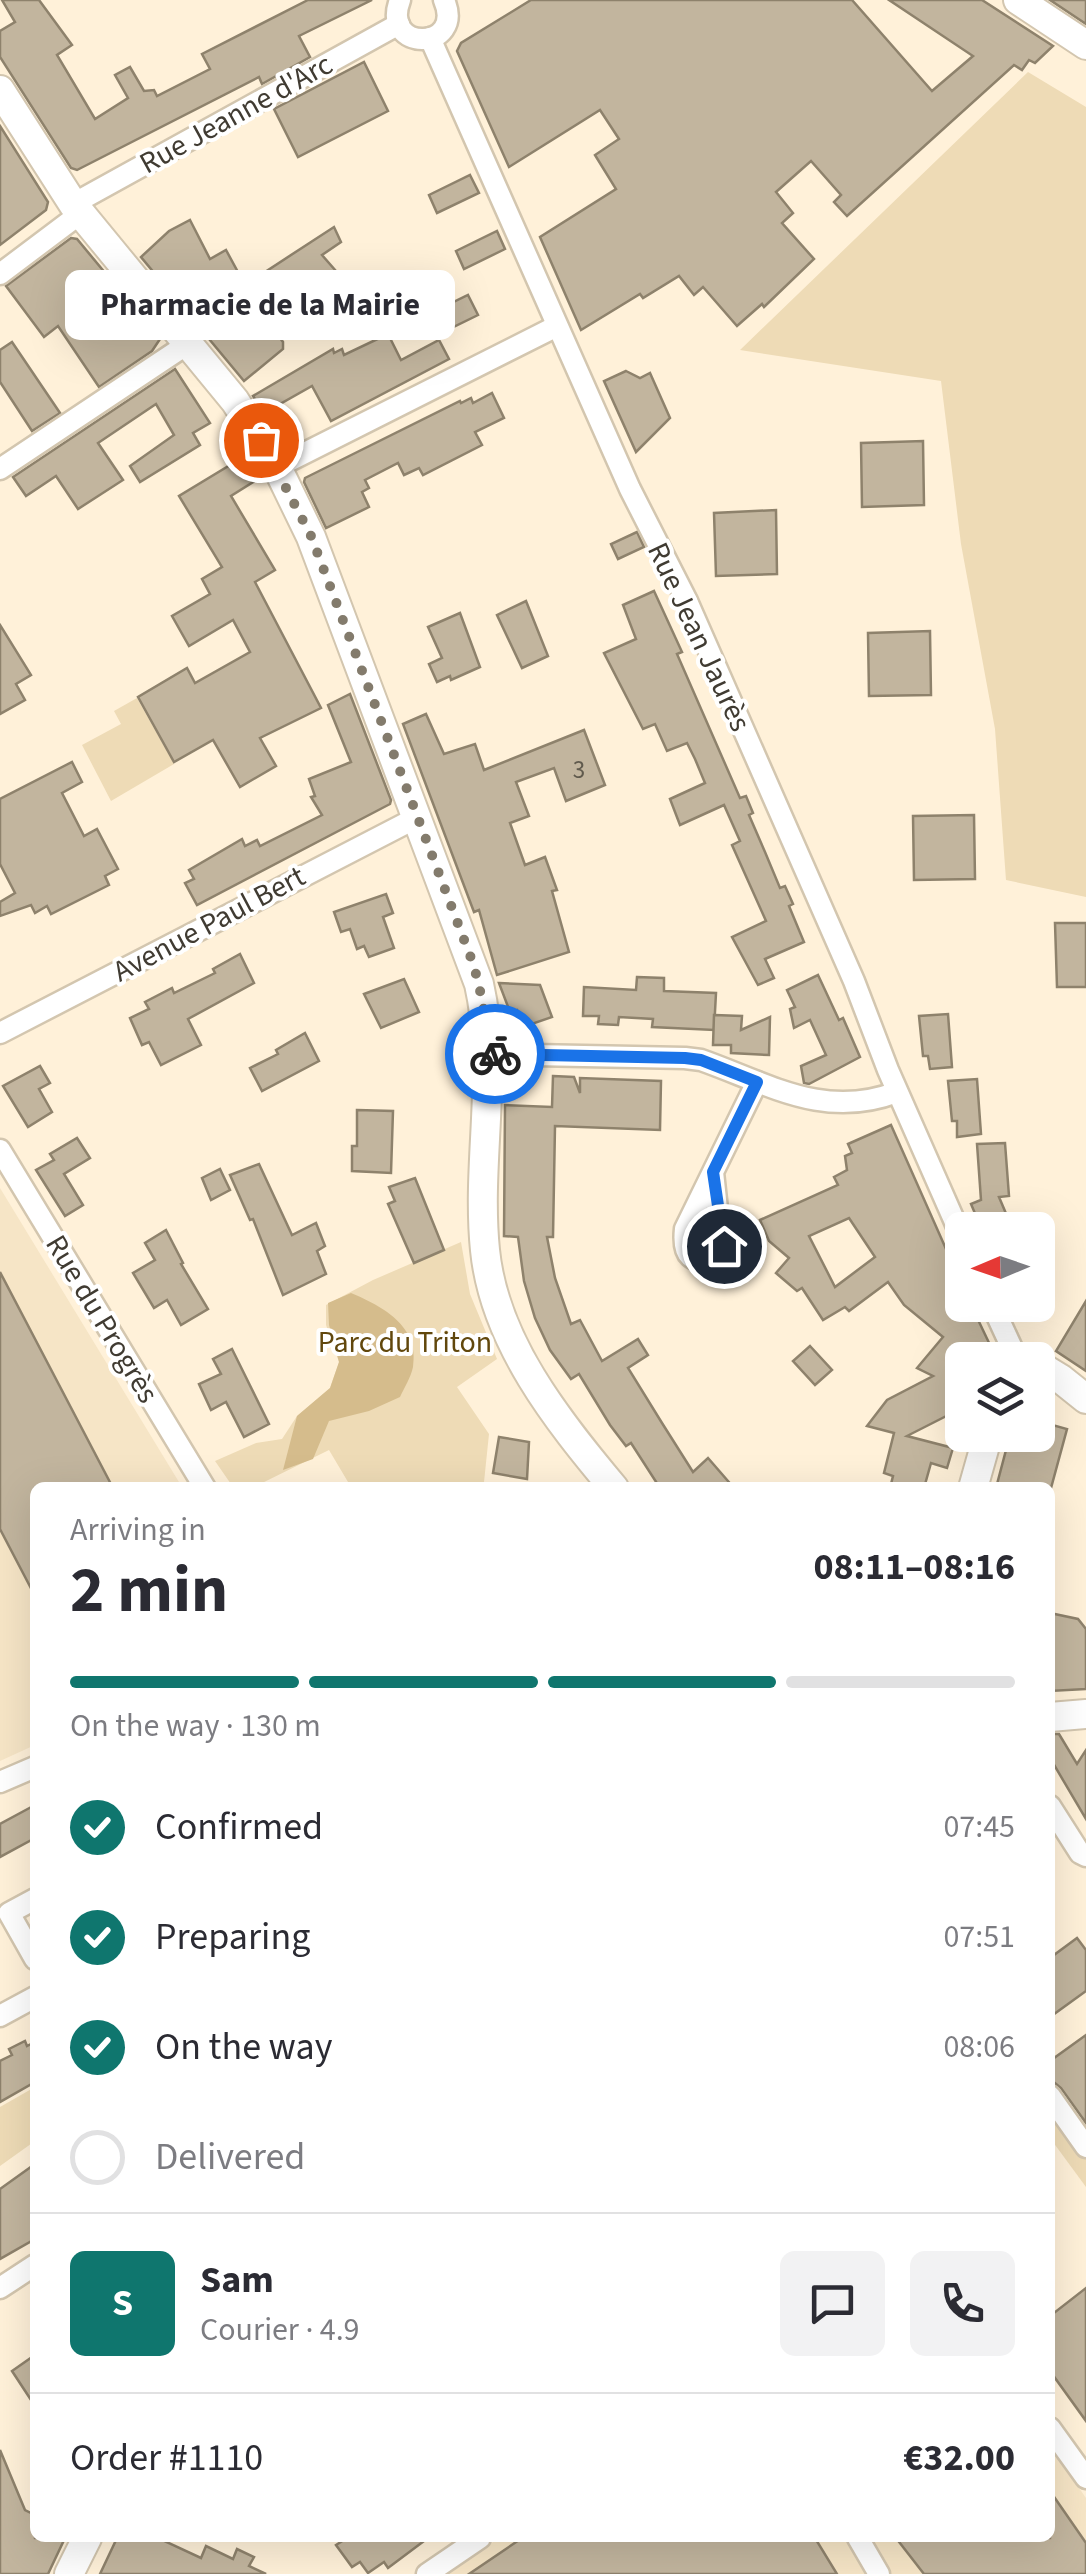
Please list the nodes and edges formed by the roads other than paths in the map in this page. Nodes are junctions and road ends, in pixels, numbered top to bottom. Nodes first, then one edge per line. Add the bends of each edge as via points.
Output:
1 (400, 0) edge
2 (1018, 0) edge
3 (449, 1) edge
4 (398, 24) junction
5 (430, 38) junction
6 (1086, 45) edge
7 (0, 90) edge
8 (77, 209) junction
9 (0, 274) edge
10 (557, 326) junction
11 (190, 344) junction
12 (276, 466) junction
13 (0, 469) edge
14 (418, 817) junction
15 (0, 1033) edge
16 (488, 1054) junction
17 (757, 1082) junction
18 (898, 1092) junction
19 (0, 1150) edge
20 (713, 1172) dead end
21 (951, 1212) edge
22 (1055, 1377) edge
23 (1086, 1399) edge
24 (983, 1452) edge
25 (201, 1482) edge
26 (610, 1482) edge
27 (975, 1482) edge
28 (1086, 1714) edge
29 (1055, 1717) edge
30 (30, 1769) edge
31 (0, 1782) edge
32 (1055, 1814) edge
33 (1086, 1856) edge
34 (30, 1902) edge
35 (30, 1951) edge
36 (30, 2000) edge
37 (0, 2016) edge
38 (1055, 2103) edge
39 (1086, 2147) edge
40 (30, 2268) edge
41 (0, 2288) edge
42 (1055, 2435) edge
43 (1086, 2478) edge
44 (85, 2542) edge
45 (474, 2542) edge
46 (860, 2542) edge
47 (69, 2574) edge
48 (427, 2574) edge
49 (879, 2574) edge

1 - 4 street
2 - 6 street
3 - 5 street via 445,26
4 - 5 street via 412,37
4 - 8 street, Rue Jeanne d'Arc
5 - 10 street, Rue Jean Jaurès
7 - 8 street
8 - 9 street, Rue Jeanne d'Arc
8 - 11 street
10 - 12 street
10 - 18 street, Rue Jean Jaurès via 682,590
11 - 12 street
11 - 13 street
12 - 14 street via 311,536
14 - 15 street, Avenue Paul Bert
14 - 16 street via 474,966
16 - 17 street via 685,1058
16 - 26 street via 484,1231 493,1290 534,1380
17 - 18 street via 838,1104
17 - 20 street
18 - 21 street, Rue Jean Jaurès
19 - 25 street, Rue du Progrès
22 - 23 street
24 - 27 street
28 - 29 street
30 - 31 street
32 - 33 street
34 - 35 street via 9,1913
36 - 37 street
38 - 39 street
40 - 41 street
42 - 43 street
44 - 47 street
45 - 48 street
46 - 49 street

